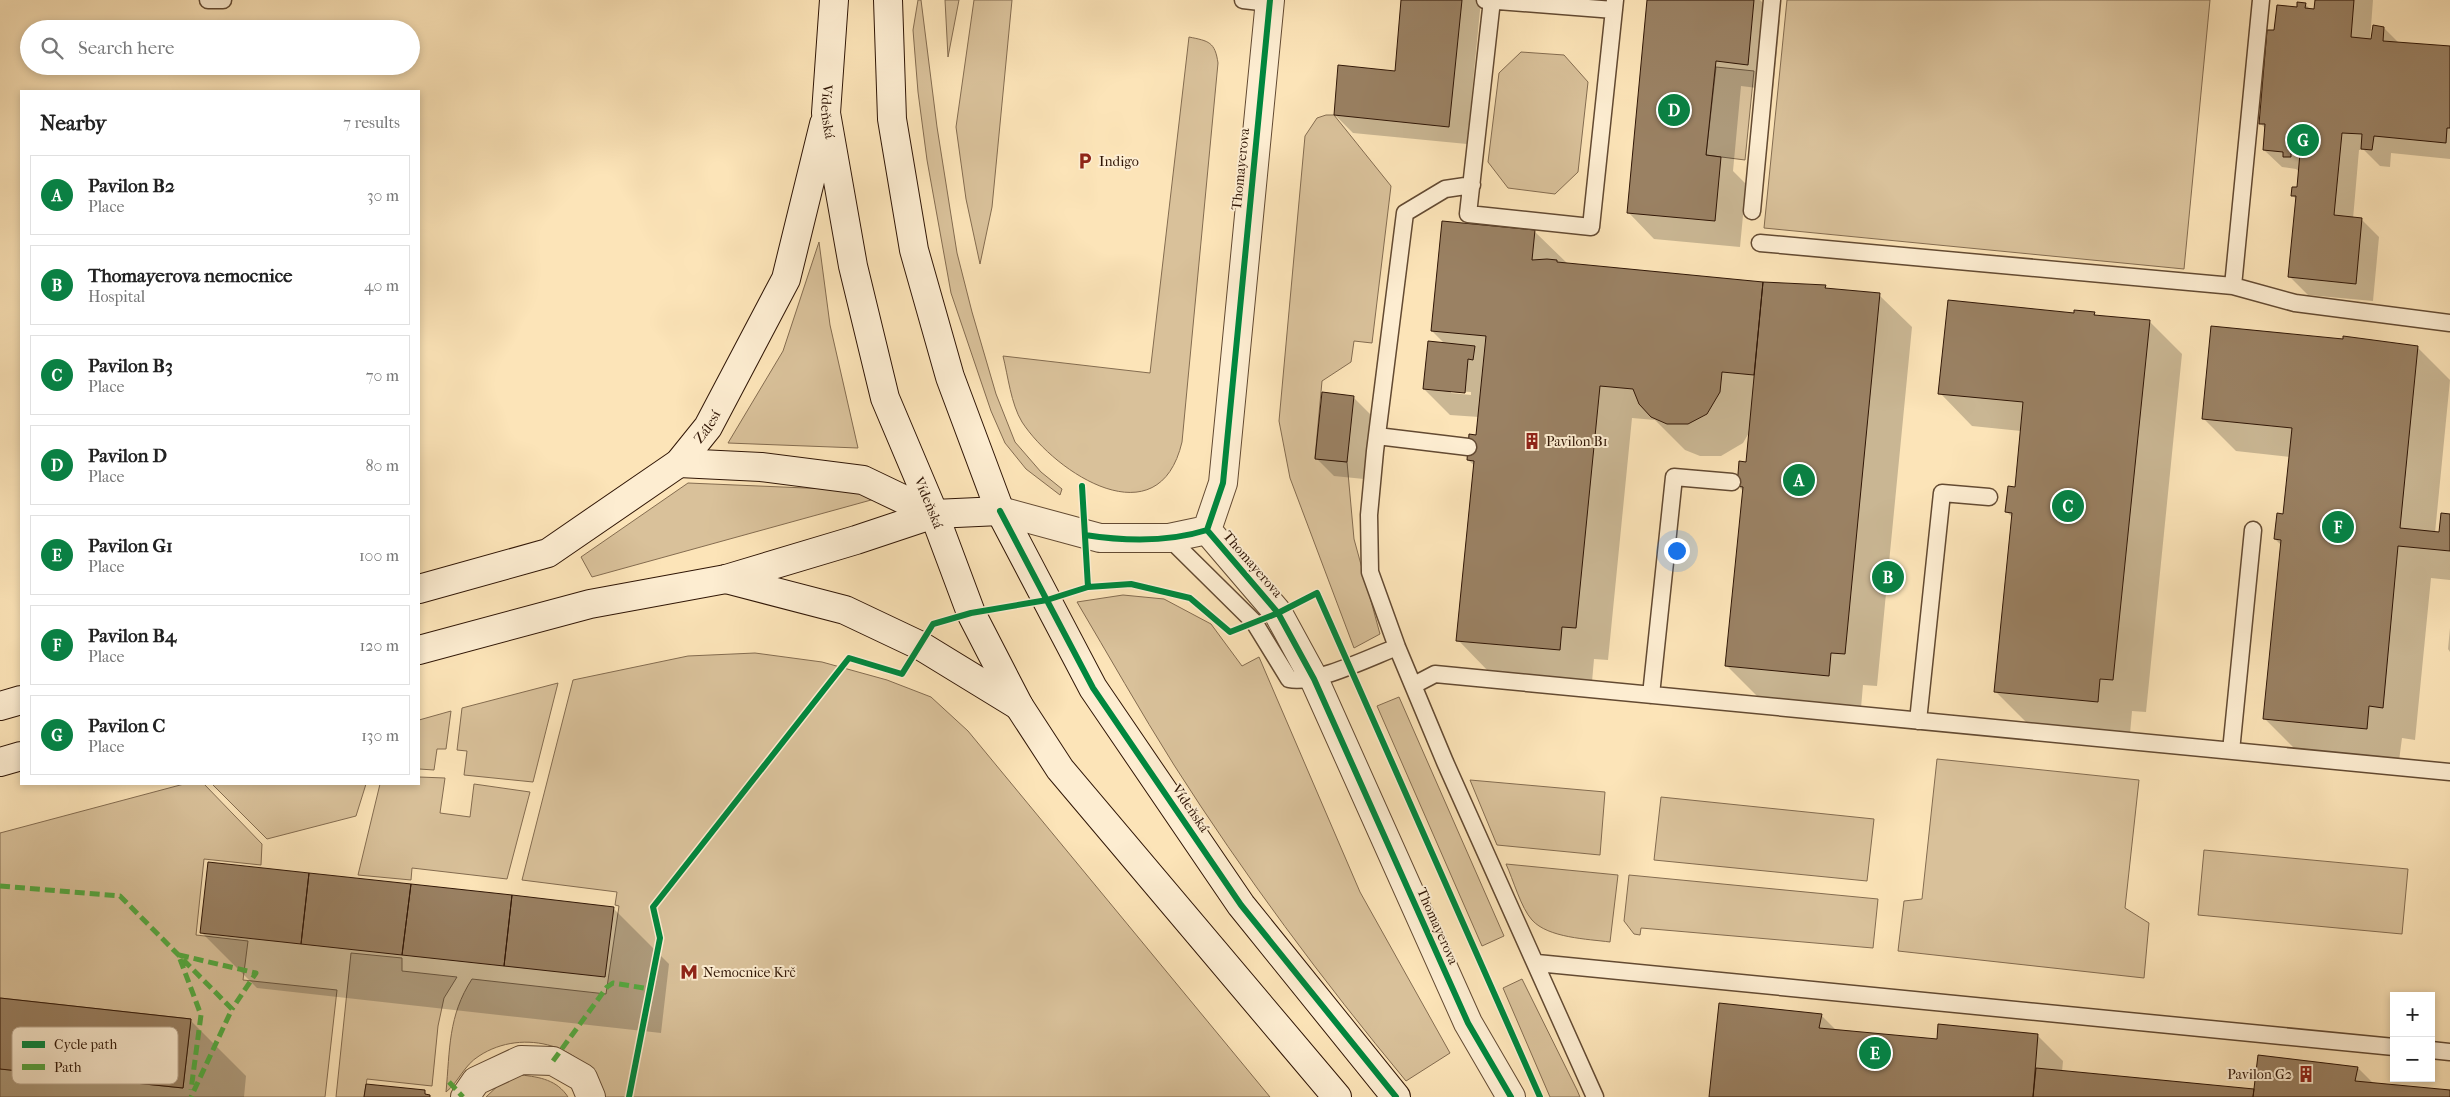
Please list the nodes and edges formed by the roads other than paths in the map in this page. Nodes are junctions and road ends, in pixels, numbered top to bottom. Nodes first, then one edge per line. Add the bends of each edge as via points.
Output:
1 (208, 0) edge
2 (222, 0) edge
3 (834, 0) edge
4 (888, 0) edge
5 (1243, 0) edge
6 (1485, 0) edge
7 (1492, 0) edge
8 (1772, 0) edge
9 (2261, 0) edge
10 (1270, 1) edge
11 (1615, 5) edge
12 (826, 113) junction
13 (1472, 185) junction
14 (1752, 211) dead end
15 (1760, 243) dead end
16 (2233, 286) junction
17 (2450, 323) edge
18 (1377, 436) junction
19 (1468, 447) dead end
20 (679, 463) junction
21 (1732, 482) dead end
22 (1988, 497) dead end
23 (1000, 511) junction
24 (934, 514) junction
25 (1207, 530) junction
26 (2253, 530) dead end
27 (1170, 538) junction
28 (726, 579) junction
29 (420, 589) edge
30 (1397, 647) junction
31 (420, 650) edge
32 (1314, 678) junction
33 (1414, 684) junction
34 (1651, 695) junction
35 (20, 700) edge
36 (0, 706) edge
37 (1019, 706) junction
38 (1918, 721) junction
39 (2232, 752) junction
40 (20, 756) edge
41 (0, 762) edge
42 (2450, 772) edge
43 (1537, 963) junction
44 (2390, 1046) edge
45 (2435, 1050) edge
46 (2450, 1052) edge
47 (466, 1097) edge
48 (591, 1097) edge
49 (1337, 1097) edge
50 (1396, 1097) edge
51 (1511, 1097) edge
52 (1595, 1097) edge

1 - 2 lane
3 - 12 main road, Vídeňská
4 - 23 main road, Vídeňská via 892,118 914,250 950,377
5 - 10 lane
6 - 7 lane
7 - 11 lane
7 - 13 lane
8 - 14 lane
9 - 16 lane
10 - 25 main road, Thomayerova via 1222,483
11 - 13 lane via 1591,227 1468,214
12 - 20 main road, Zálesí via 786,279 708,427
12 - 24 main road, Vídeňská via 853,266 885,398
13 - 18 lane via 1445,189 1405,213
15 - 16 lane
16 - 17 lane via 2295,303
18 - 19 lane
18 - 30 lane via 1369,515 1370,572
20 - 24 main road via 761,468 863,480
20 - 29 main road, Zálesí via 548,553
21 - 34 lane via 1674,477
22 - 38 lane via 1942,493
23 - 24 main road
23 - 27 main road via 1100,538
23 - 50 main road, Vídeňská via 1093,688 1241,905
24 - 28 main road
24 - 37 main road, Vídeňská via 971,613
25 - 27 main road
25 - 32 main road, Thomayerova via 1278,613
26 - 39 lane
27 - 32 lane via 1254,622 1289,679 1299,682
28 - 31 main road via 590,604
28 - 37 main road via 845,610 921,646
30 - 32 lane
30 - 33 lane
32 - 51 main road, Thomayerova via 1468,1023
33 - 34 lane via 1435,674
33 - 43 lane via 1445,762
34 - 38 lane
35 - 36 main road
37 - 49 main road, Vídeňská via 1060,769
38 - 39 lane
39 - 42 lane
40 - 41 main road
43 - 44 lane
43 - 52 lane
45 - 46 lane
47 - 48 main road via 476,1081 521,1060 553,1061 583,1078

